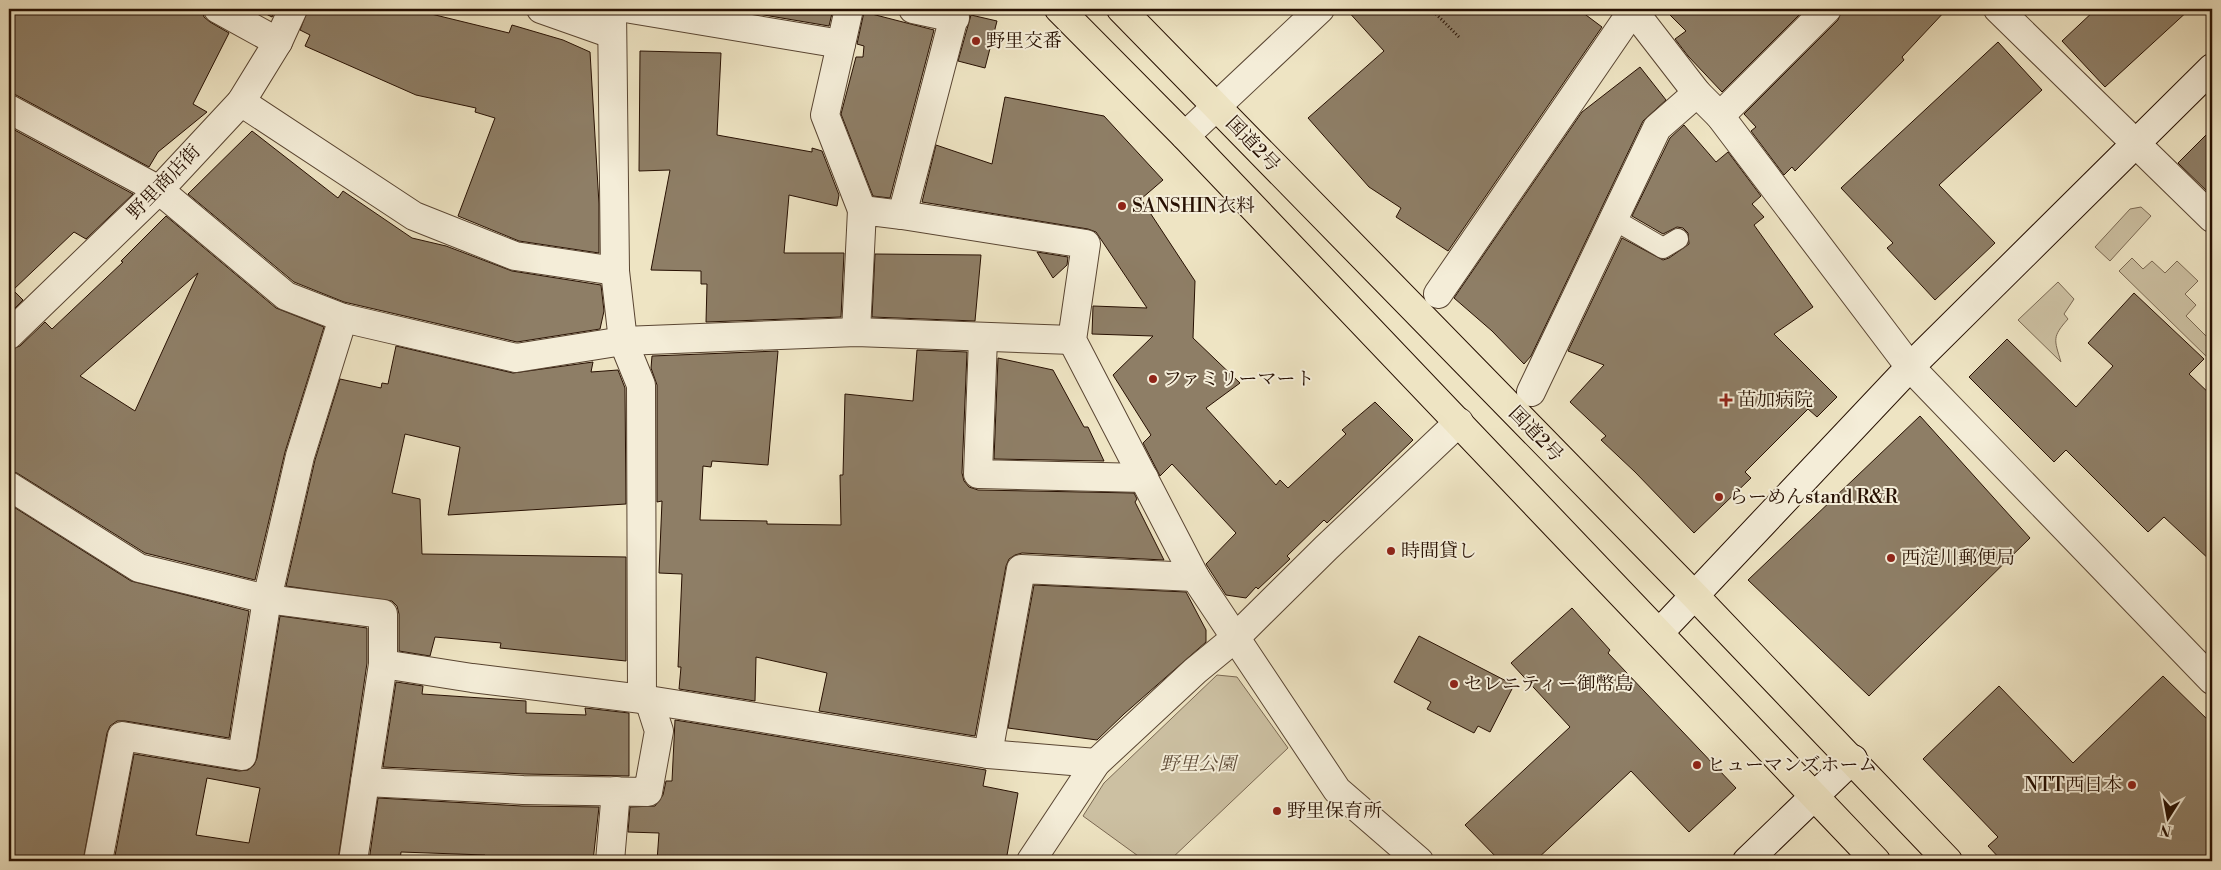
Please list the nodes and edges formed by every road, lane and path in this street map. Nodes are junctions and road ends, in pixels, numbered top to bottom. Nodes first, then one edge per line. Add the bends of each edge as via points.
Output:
1 (218, 9) edge
2 (293, 9) edge
3 (541, 9) edge
4 (631, 9) edge
5 (849, 9) edge
6 (913, 9) edge
7 (1059, 9) edge
8 (1320, 9) edge
9 (1431, 9) edge
10 (1633, 9) edge
11 (1827, 9) edge
12 (1998, 9) edge
13 (1123, 10) edge
14 (956, 13) edge
15 (612, 22) edge
16 (1460, 38) dead end
17 (278, 42) junction
18 (841, 44) junction
19 (2212, 68) edge
20 (1697, 93) junction
21 (241, 102) junction
22 (1216, 106) junction
23 (9, 109) edge
24 (1720, 116) junction
25 (1185, 136) junction
26 (2136, 143) junction
27 (159, 190) junction
28 (862, 210) junction
29 (902, 215) junction
30 (2212, 218) edge
31 (1613, 219) junction
32 (1678, 239) dead end
33 (615, 271) junction
34 (1438, 294) dead end
35 (343, 318) junction
36 (856, 332) junction
37 (9, 335) edge
38 (984, 338) junction
39 (1072, 340) junction
40 (623, 341) junction
41 (1910, 367) junction
42 (1531, 392) dead end
43 (1459, 422) junction
44 (1144, 478) junction
45 (9, 486) edge
46 (1195, 578) junction
47 (1693, 594) junction
48 (267, 599) junction
49 (1658, 633) junction
50 (1234, 639) junction
51 (383, 664) junction
52 (2212, 680) edge
53 (645, 699) junction
54 (988, 754) junction
55 (1853, 759) junction
56 (1096, 763) junction
57 (365, 782) junction
58 (616, 791) junction
59 (1813, 796) junction
60 (98, 861) edge
61 (353, 861) edge
62 (610, 861) edge
63 (1031, 861) edge
64 (1418, 861) edge
65 (1747, 861) edge
66 (1876, 861) edge
67 (1948, 861) edge

1 - 17 street
2 - 17 street, 野里商店街
3 - 15 street
4 - 18 street
5 - 18 street
6 - 14 street
7 - 25 highway
8 - 22 street
9 - 16 path
10 - 20 street
10 - 34 street
11 - 24 street
12 - 26 street
13 - 22 highway, 国道2号
14 - 29 street
15 - 33 street
17 - 21 street, 野里商店街
18 - 28 street via 825,115
19 - 26 street
20 - 24 street
20 - 31 street via 1656,128
21 - 27 street, 野里商店街
21 - 33 street via 414,216 515,256
22 - 25 street
22 - 47 highway, 国道2号
23 - 27 street
24 - 41 street
25 - 43 highway
26 - 30 street
26 - 41 street
27 - 35 street via 286,296
27 - 37 street, 野里商店街
28 - 29 street
28 - 36 street
29 - 39 street via 1086,244
31 - 32 lane via 1663,248
31 - 42 street
33 - 40 street
35 - 40 street via 516,358
35 - 48 street via 300,456
36 - 38 street
36 - 40 street
38 - 39 street
38 - 44 street via 978,474
39 - 44 street
40 - 53 street via 641,385
41 - 47 street
41 - 52 street
43 - 49 highway
43 - 50 street
44 - 46 street
45 - 48 street via 139,568
46 - 50 street
46 - 54 street via 1021,569
47 - 49 street
47 - 55 highway, 国道2号
48 - 51 street via 383,614
48 - 60 street via 242,756 122,736
49 - 59 highway
50 - 56 street via 1194,671
50 - 64 street via 1337,790
51 - 53 street
51 - 57 street
53 - 54 street
53 - 58 street via 659,731 648,792
54 - 56 street
55 - 59 street
55 - 67 highway, 国道2号
56 - 63 street
57 - 58 street
57 - 61 street
58 - 62 street
59 - 65 street
59 - 66 highway

